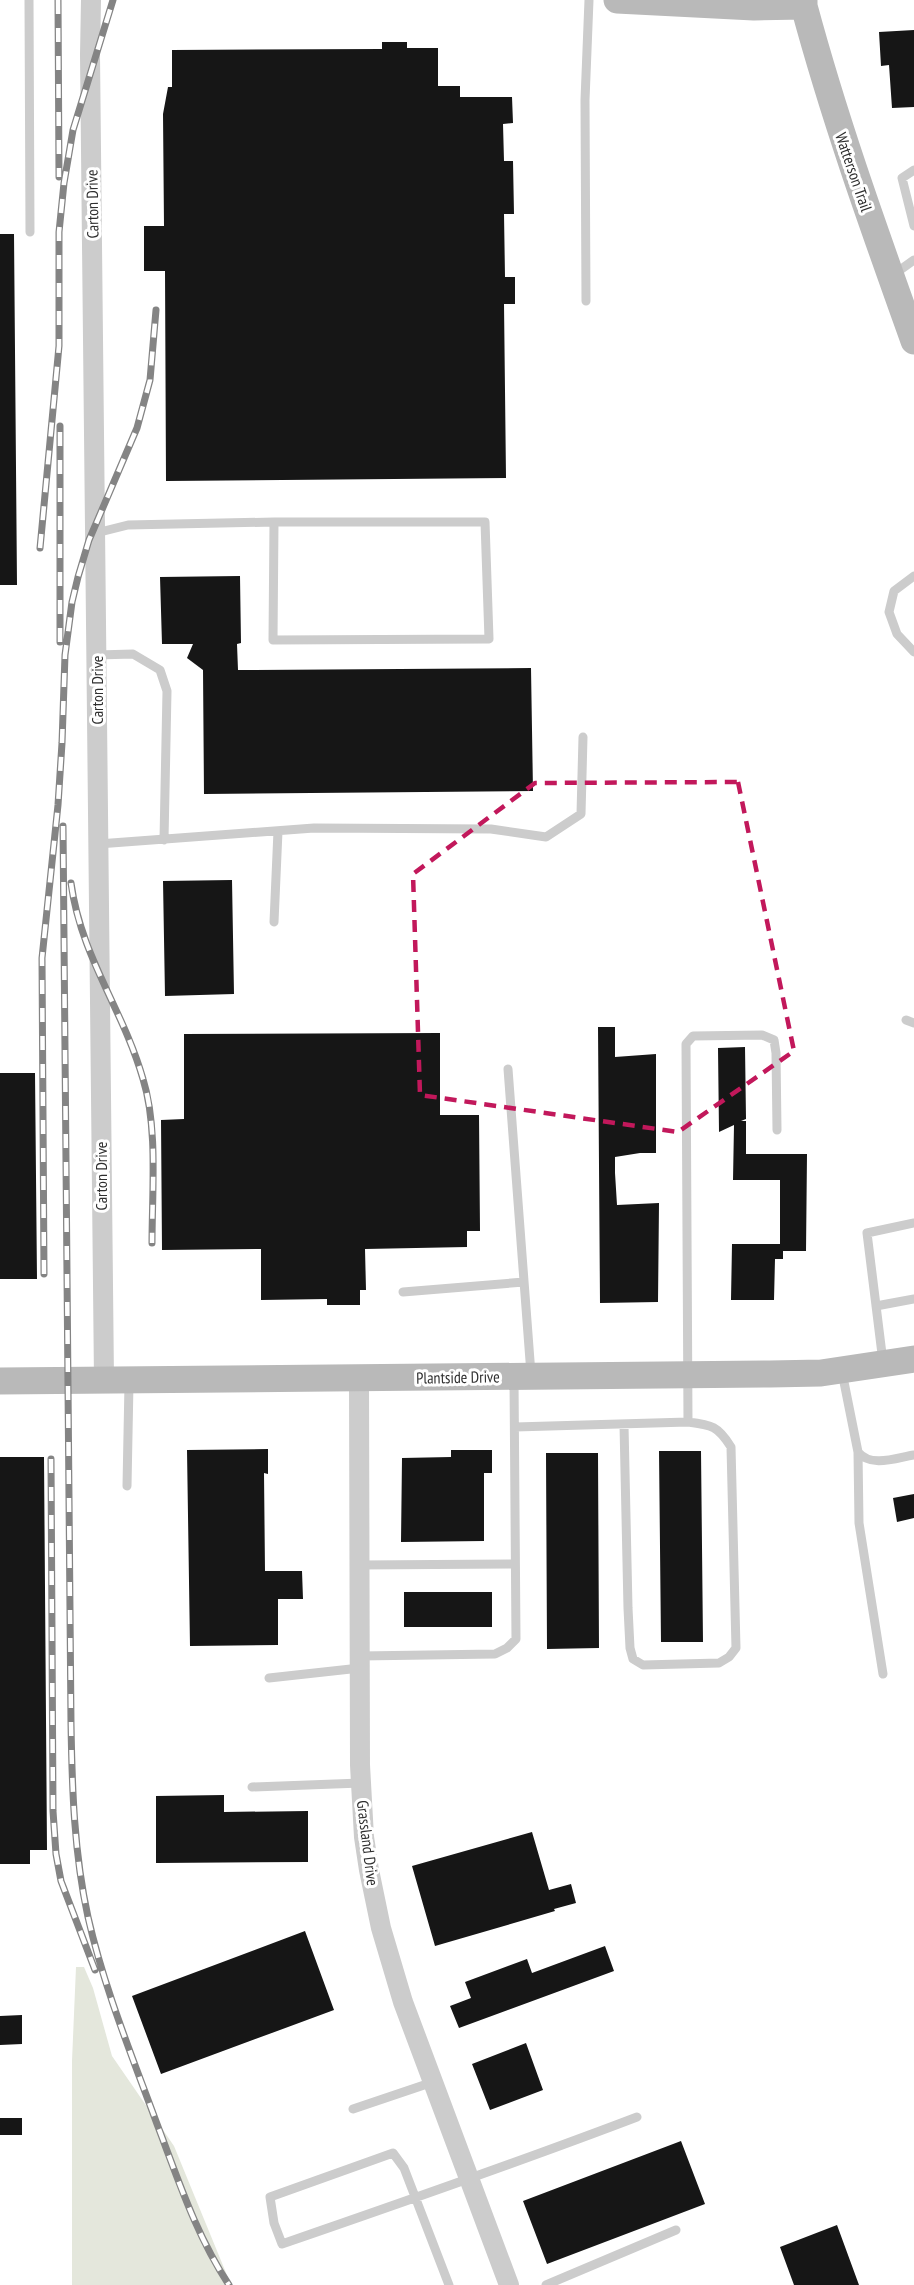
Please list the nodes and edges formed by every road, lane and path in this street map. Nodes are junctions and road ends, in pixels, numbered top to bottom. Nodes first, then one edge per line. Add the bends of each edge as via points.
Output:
1 (29, 0) edge
2 (91, 0) edge
3 (589, 0) edge
4 (617, 0) edge
5 (804, 3) edge
6 (914, 170) edge
7 (914, 226) edge
8 (30, 232) dead end
9 (914, 260) edge
10 (891, 277) junction
11 (586, 301) dead end
12 (914, 341) edge
13 (274, 522) junction
14 (96, 533) junction
15 (914, 576) edge
16 (914, 652) edge
17 (97, 655) junction
18 (583, 737) dead end
19 (278, 831) junction
20 (164, 840) junction
21 (99, 844) junction
22 (273, 922) dead end
23 (508, 1070) dead end
24 (777, 1130) dead end
25 (914, 1223) edge
26 (524, 1282) junction
27 (403, 1292) dead end
28 (914, 1299) edge
29 (876, 1306) junction
30 (914, 1359) edge
31 (883, 1364) junction
32 (841, 1370) junction
33 (688, 1375) junction
34 (523, 1376) junction
35 (359, 1378) junction
36 (116, 1380) junction
37 (0, 1381) edge
38 (688, 1422) junction
39 (624, 1425) junction
40 (515, 1427) junction
41 (858, 1452) junction
42 (914, 1455) edge
43 (127, 1486) dead end
44 (515, 1564) junction
45 (359, 1565) junction
46 (360, 1662) junction
47 (883, 1674) dead end
48 (269, 1678) dead end
49 (361, 1783) junction
50 (252, 1787) dead end
51 (433, 2082) junction
52 (353, 2109) dead end
53 (637, 2117) dead end
54 (470, 2180) junction
55 (414, 2199) junction
56 (676, 2230) dead end
57 (449, 2285) edge
58 (509, 2285) edge
59 (546, 2285) edge

1 - 8 lane
2 - 14 street, Carton Drive
3 - 11 lane via 585,100
4 - 5 street via 753,7
5 - 10 street, Watterson Trail via 843,142
6 - 7 lane via 902,178
9 - 10 lane
10 - 12 street, Watterson Trail
13 - 13 lane via 273,640 489,639 485,522
13 - 14 lane via 128,525
14 - 17 street, Carton Drive
15 - 16 lane via 894,591 889,612 897,634
17 - 20 lane via 133,654 160,670 164,680
17 - 21 street, Carton Drive
18 - 19 lane via 581,814 546,837 490,829
19 - 20 lane
19 - 22 lane
20 - 21 lane
21 - 36 street, Carton Drive
23 - 26 lane
24 - 33 lane via 774,1040 762,1035 693,1036 686,1044
25 - 29 lane via 867,1233
26 - 27 lane
26 - 34 lane
28 - 29 lane
29 - 31 lane
30 - 31 street, Plantside Drive
31 - 32 street, Plantside Drive
32 - 33 street, Plantside Drive
32 - 41 lane
33 - 34 street, Plantside Drive
33 - 38 lane
34 - 35 street, Plantside Drive
34 - 40 lane
35 - 36 street, Plantside Drive
35 - 45 street, Grassland Drive
36 - 37 street, Plantside Drive
36 - 43 lane
38 - 39 lane
38 - 39 lane via 708,1424 722,1432 731,1447 736,1648 719,1663 643,1665 633,1659 628,1608
39 - 40 lane
40 - 44 lane
41 - 42 lane via 873,1462
41 - 47 lane via 859,1523
44 - 45 lane
44 - 46 lane via 516,1639 507,1648 495,1653
45 - 46 street, Grassland Drive
46 - 48 lane
46 - 49 street, Grassland Drive
49 - 50 lane
49 - 51 street, Grassland Drive via 364,1837 381,1928
51 - 52 lane
51 - 54 street, Grassland Drive
53 - 54 lane
54 - 55 lane
54 - 58 street, Grassland Drive
55 - 55 lane via 282,2244 270,2197 393,2153 404,2168
55 - 57 lane
56 - 59 lane

